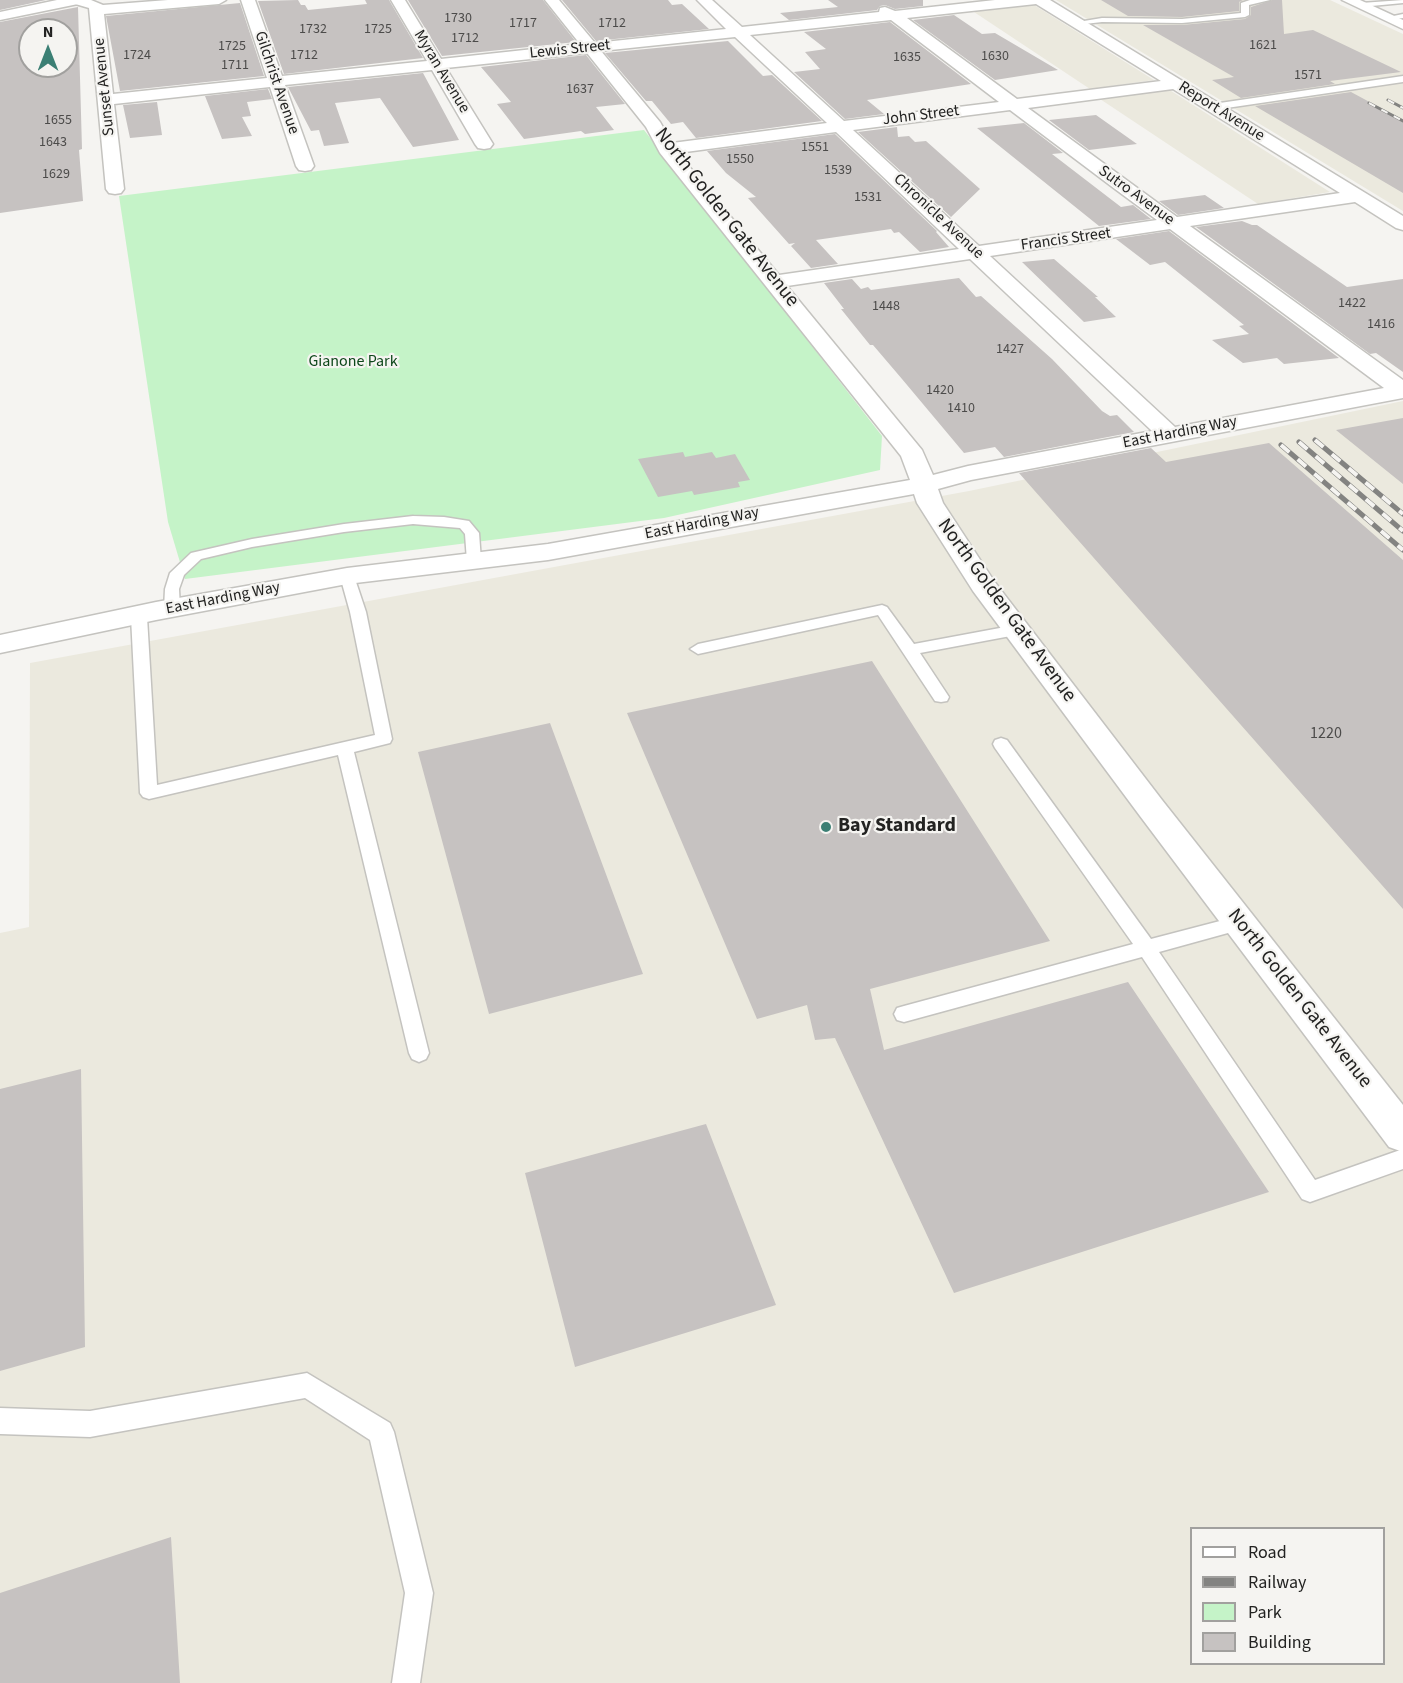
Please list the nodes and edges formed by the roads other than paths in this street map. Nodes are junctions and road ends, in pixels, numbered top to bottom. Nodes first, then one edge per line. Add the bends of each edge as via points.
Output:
1 (78, 0) edge
2 (219, 0) edge
3 (248, 0) edge
4 (398, 0) edge
5 (552, 0) edge
6 (704, 0) edge
7 (870, 0) edge
8 (1034, 0) edge
9 (1040, 0) edge
10 (1266, 0) edge
11 (1403, 1) edge
12 (1355, 3) edge
13 (97, 10) junction
14 (893, 15) junction
15 (0, 16) edge
16 (1396, 17) edge
17 (1076, 22) junction
18 (1403, 25) edge
19 (739, 32) junction
20 (591, 48) junction
21 (435, 64) junction
22 (1403, 79) edge
23 (277, 82) junction
24 (1176, 84) junction
25 (107, 100) junction
26 (1011, 104) junction
27 (1213, 107) junction
28 (841, 127) junction
29 (484, 144) dead end
30 (666, 149) junction
31 (305, 166) dead end
32 (115, 189) dead end
33 (1358, 196) junction
34 (1174, 223) junction
35 (1403, 224) edge
36 (977, 253) junction
37 (774, 282) junction
38 (1403, 391) edge
39 (1170, 435) junction
40 (925, 485) junction
41 (474, 561) junction
42 (347, 576) junction
43 (171, 609) junction
44 (140, 617) junction
45 (1016, 630) junction
46 (0, 644) edge
47 (698, 649) dead end
48 (910, 650) junction
49 (941, 697) dead end
50 (1001, 744) dead end
51 (345, 748) junction
52 (1239, 923) junction
53 (1146, 948) junction
54 (904, 1014) dead end
55 (419, 1053) dead end
56 (1403, 1135) edge
57 (1403, 1159) edge
58 (0, 1421) edge
59 (406, 1683) edge

1 - 13 street, Sunset Avenue via 95,5
1 - 15 street
2 - 13 street
3 - 23 street, Gilchrist Avenue
4 - 21 street, Myran Avenue
5 - 20 street, North Golden Gate Avenue
6 - 19 street, Chronicle Avenue
7 - 14 street, Sutro Avenue
8 - 14 street, Lewis Street
9 - 17 street, Report Avenue
10 - 17 lane via 1245,3 1245,15 1182,21
11 - 12 lane
12 - 16 street
13 - 25 street, Sunset Avenue
14 - 19 street, Lewis Street
14 - 26 street, Sutro Avenue
16 - 18 street
17 - 24 street, Report Avenue
19 - 20 street, Lewis Street
19 - 28 street, Chronicle Avenue
20 - 21 street, Lewis Street
20 - 30 street, North Golden Gate Avenue via 654,126
21 - 23 street, Lewis Street
21 - 29 street, Myran Avenue
22 - 27 lane
23 - 25 street, Lewis Street
23 - 31 street, Gilchrist Avenue
24 - 26 street, John Street
24 - 27 street, Report Avenue
25 - 32 street, Sunset Avenue
26 - 28 street, John Street
26 - 34 street, Sutro Avenue
27 - 33 street, Report Avenue
28 - 30 street, John Street
28 - 36 street, Chronicle Avenue
30 - 37 street, North Golden Gate Avenue
33 - 34 street, Francis Street
33 - 35 street, Report Avenue
34 - 36 street, Francis Street
34 - 38 street, Sutro Avenue
36 - 37 street, Francis Street
36 - 39 street, Chronicle Avenue
37 - 40 street, North Golden Gate Avenue via 913,455
38 - 39 street, East Harding Way
39 - 40 street, East Harding Way via 968,473
40 - 41 street, East Harding Way via 548,552
40 - 45 street, North Golden Gate Avenue via 930,504 958,549
41 - 42 street, East Harding Way
41 - 43 lane via 472,533 464,524 413,520 344,528 196,556 177,573
42 - 43 street, East Harding Way
42 - 51 lane via 384,739
43 - 44 street, East Harding Way
44 - 46 street, East Harding Way
44 - 51 lane via 148,793
45 - 48 lane
45 - 52 street, North Golden Gate Avenue
47 - 48 lane via 882,610
48 - 49 lane
50 - 53 lane
51 - 55 lane
52 - 53 lane
52 - 56 street, North Golden Gate Avenue
53 - 54 lane
53 - 57 lane via 1310,1192
58 - 59 lane via 90,1424 307,1385 381,1432 418,1593

